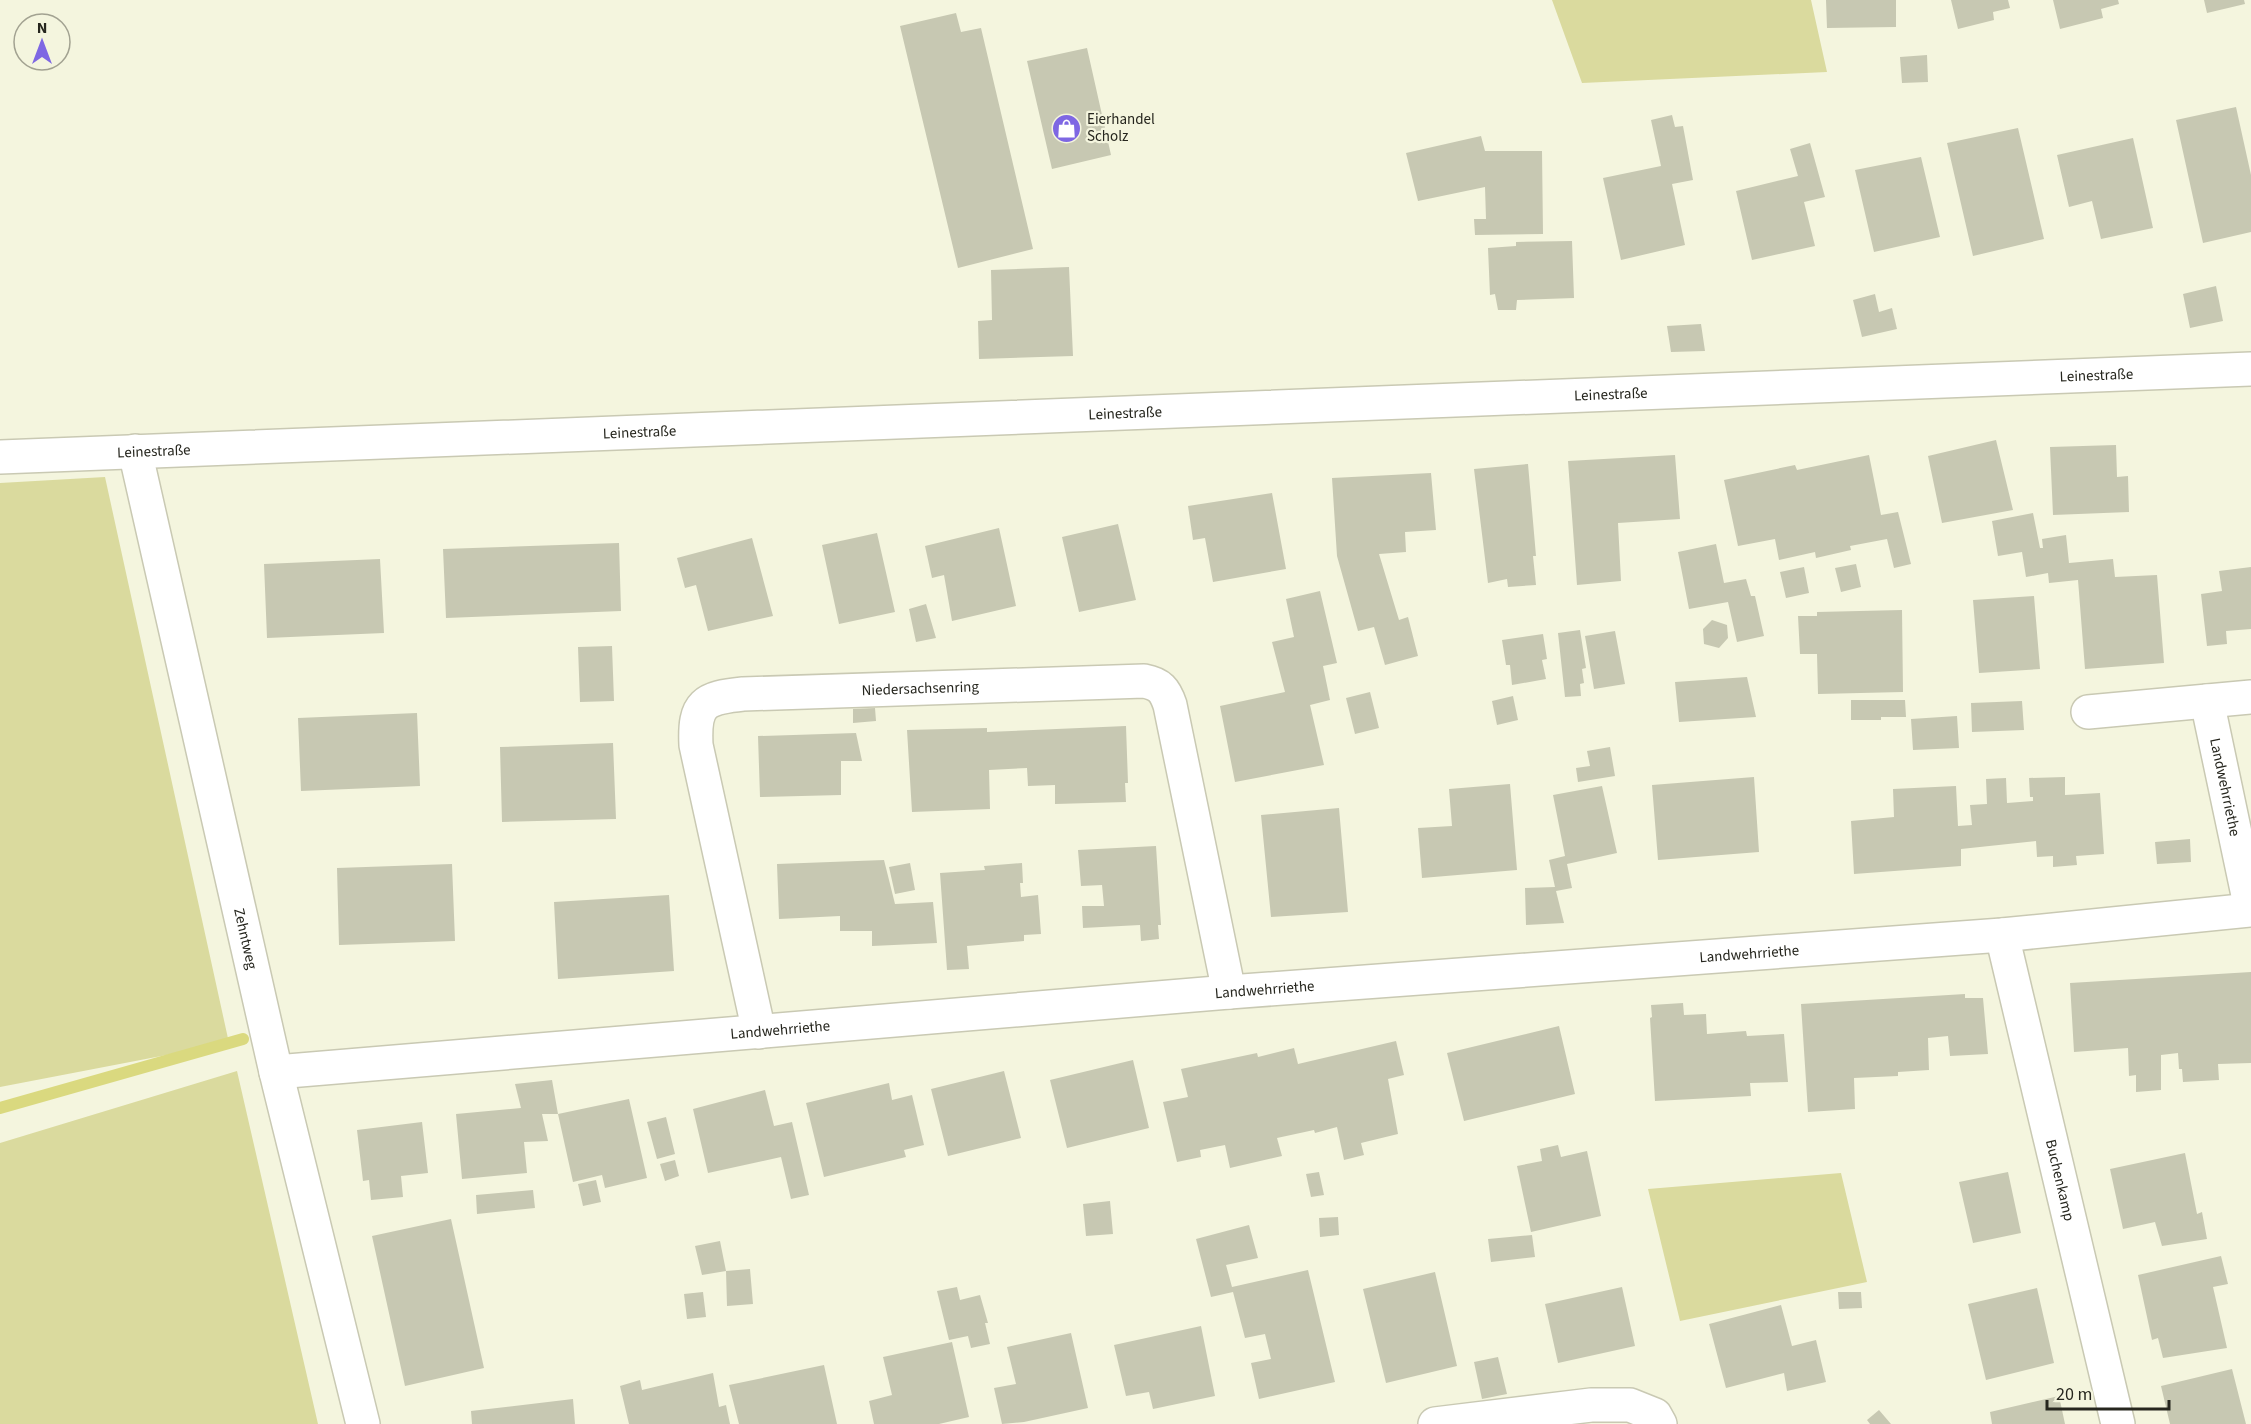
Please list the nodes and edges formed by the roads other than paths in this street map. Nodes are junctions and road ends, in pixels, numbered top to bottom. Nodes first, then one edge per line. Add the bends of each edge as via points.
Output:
1 (2251, 369) edge
2 (135, 451) junction
3 (0, 457) edge
4 (2251, 697) edge
5 (2207, 701) junction
6 (2088, 712) dead end
7 (2251, 909) edge
8 (2002, 935) junction
9 (1229, 992) junction
10 (759, 1032) junction
11 (276, 1072) junction
12 (363, 1424) edge
13 (1435, 1424) edge
14 (1660, 1424) edge
15 (2118, 1424) edge

1 - 2 street, Leinestraße
2 - 3 street, Leinestraße
2 - 11 street, Zehntweg
4 - 5 street
5 - 6 street
5 - 7 street, Landwehrriethe
7 - 8 street, Landwehrriethe
8 - 9 street, Landwehrriethe
8 - 15 street, Buchenkamp
9 - 10 street, Landwehrriethe
9 - 10 street, Niedersachsenring via 1170,705 1162,688 1154,683 743,694 715,697 701,709 695,725 696,745
10 - 11 street, Landwehrriethe
11 - 12 street, Zehntweg
13 - 14 street via 1592,1405 1630,1405 1655,1415

